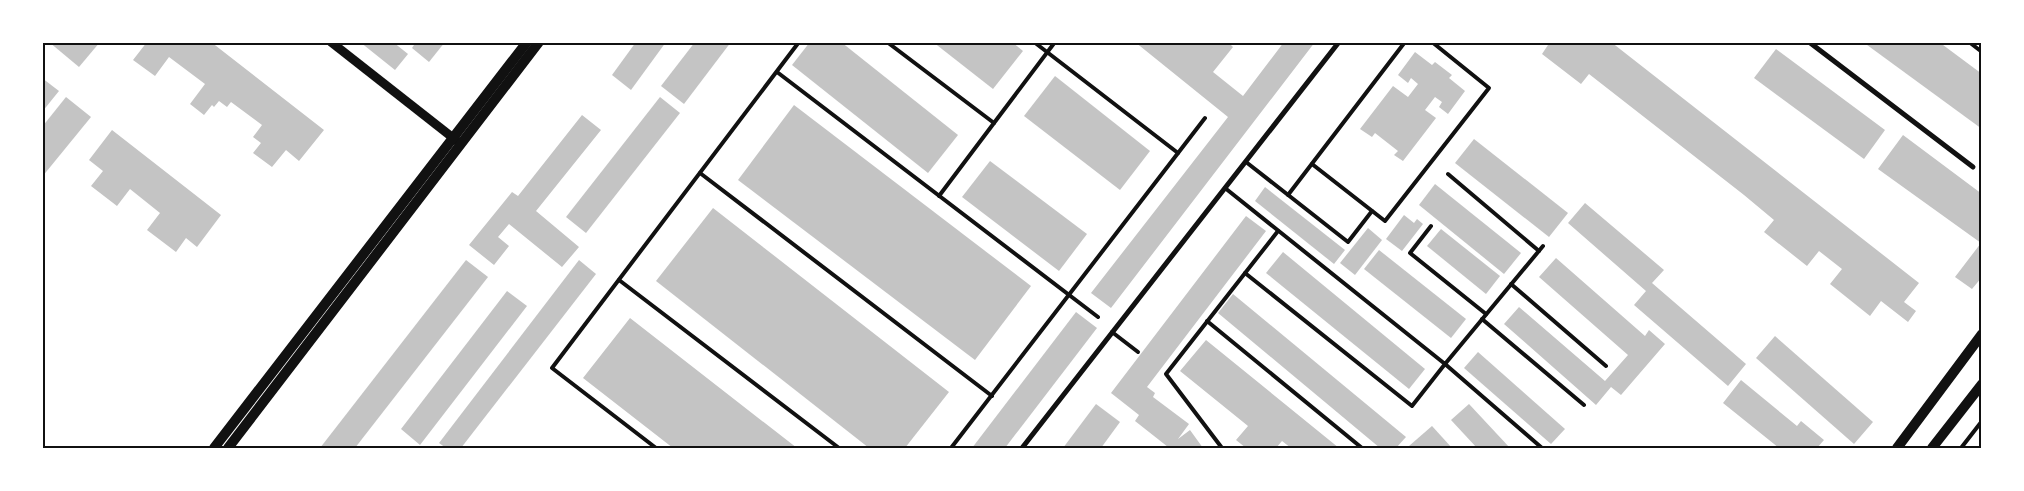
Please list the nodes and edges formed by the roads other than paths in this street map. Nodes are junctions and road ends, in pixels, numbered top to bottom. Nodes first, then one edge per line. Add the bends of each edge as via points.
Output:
1 (331, 42) edge
2 (527, 42) edge
3 (540, 42) edge
4 (799, 42) edge
5 (887, 42) edge
6 (1034, 42) edge
7 (1055, 42) edge
8 (1339, 42) edge
9 (1405, 42) edge
10 (1432, 42) edge
11 (1809, 42) edge
12 (1969, 42) edge
13 (1982, 52) edge
14 (1048, 53) junction
15 (777, 72) junction
16 (1205, 118) dead end
17 (994, 123) junction
18 (457, 141) junction
19 (1178, 153) junction
20 (1246, 162) junction
21 (1312, 164) junction
22 (1973, 167) dead end
23 (700, 174) junction
24 (1448, 174) dead end
25 (1225, 188) junction
26 (1288, 195) junction
27 (939, 196) junction
28 (1372, 211) junction
29 (1431, 226) dead end
30 (1278, 231) junction
31 (1543, 246) dead end
32 (1539, 251) junction
33 (1245, 273) junction
34 (619, 280) junction
35 (1511, 284) junction
36 (1069, 295) junction
37 (1486, 314) junction
38 (1098, 317) dead end
39 (1482, 319) junction
40 (1207, 321) junction
41 (1112, 332) junction
42 (1982, 334) edge
43 (1138, 352) dead end
44 (1445, 364) junction
45 (1606, 366) dead end
46 (1982, 384) edge
47 (992, 396) junction
48 (1584, 405) dead end
49 (1982, 421) edge
50 (214, 448) edge
51 (228, 448) edge
52 (656, 448) edge
53 (839, 448) edge
54 (951, 448) edge
55 (1022, 448) edge
56 (1222, 448) edge
57 (1362, 448) edge
58 (1542, 448) edge
59 (1897, 448) edge
60 (1932, 448) edge
61 (1961, 448) edge

1 - 18 street
2 - 18 main road
3 - 18 main road
4 - 15 lane
5 - 17 lane
6 - 14 lane
7 - 14 lane
8 - 20 street
9 - 21 lane
10 - 28 lane via 1489,88 1385,221
11 - 22 street
12 - 13 lane
14 - 17 lane
14 - 19 lane
15 - 23 lane
15 - 27 lane
16 - 19 lane
17 - 27 lane
18 - 50 main road
18 - 51 main road
19 - 36 lane
20 - 25 street
20 - 26 lane
21 - 26 lane
21 - 28 lane
23 - 34 lane
23 - 47 lane
24 - 32 lane
25 - 30 lane
25 - 41 street
26 - 28 lane via 1348,242
27 - 36 lane
29 - 37 lane via 1410,253
30 - 33 lane
30 - 44 lane
31 - 32 lane
32 - 35 lane
33 - 40 lane
33 - 44 lane via 1412,406
34 - 52 lane via 552,368
34 - 53 lane
35 - 37 lane
35 - 45 lane
36 - 38 lane
36 - 47 lane
37 - 39 lane
39 - 44 lane
39 - 48 lane
40 - 56 lane via 1164,373
40 - 57 lane
41 - 43 lane
41 - 55 street
42 - 59 main road
44 - 58 lane
46 - 60 main road
47 - 54 lane
49 - 61 lane

